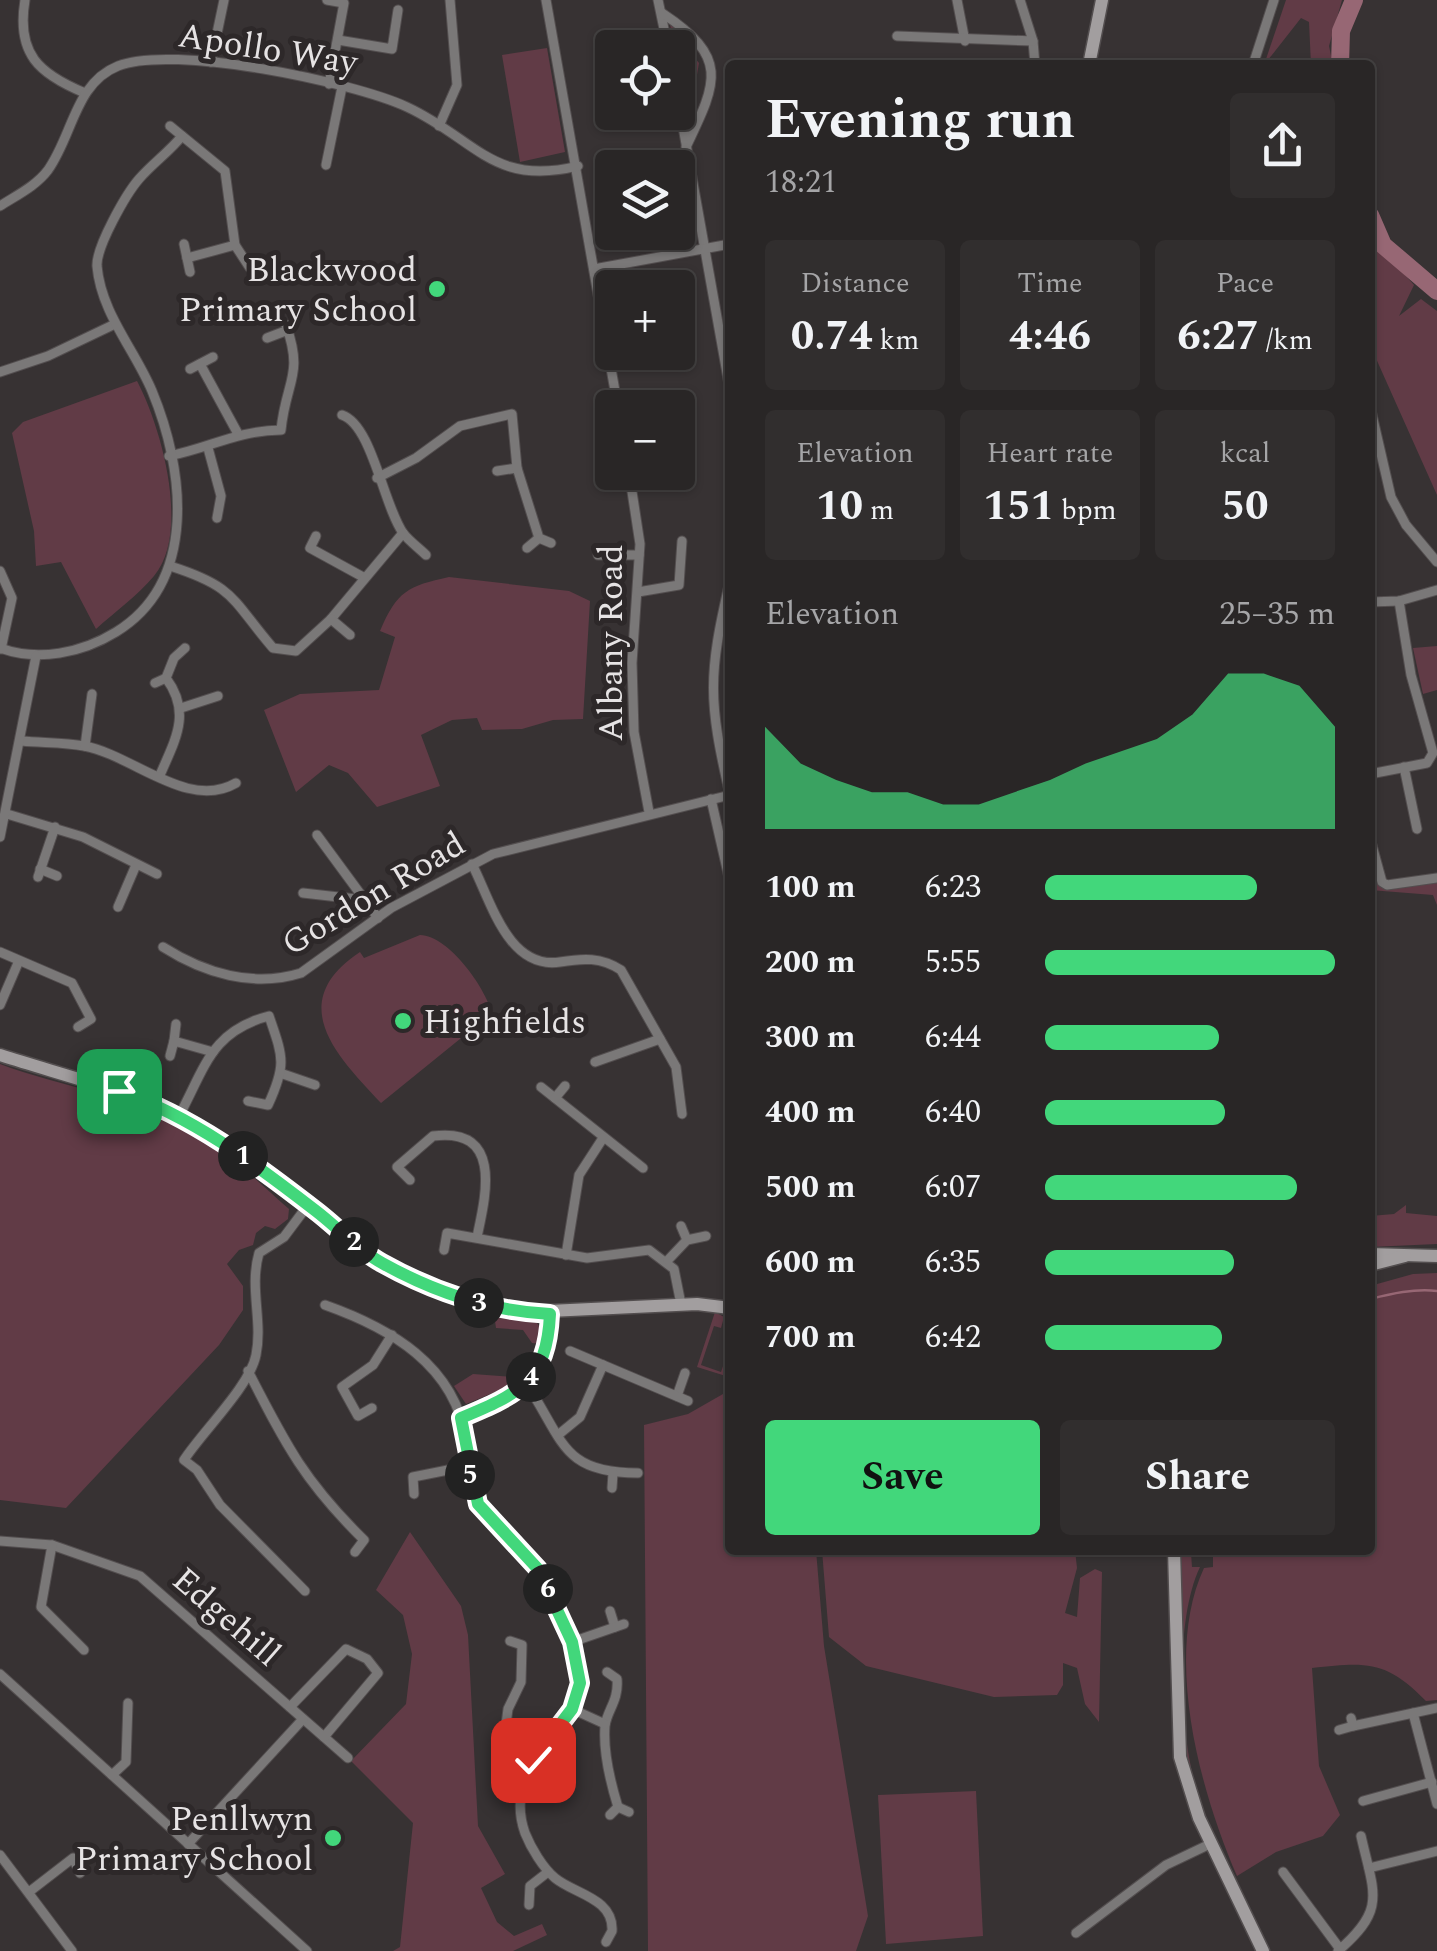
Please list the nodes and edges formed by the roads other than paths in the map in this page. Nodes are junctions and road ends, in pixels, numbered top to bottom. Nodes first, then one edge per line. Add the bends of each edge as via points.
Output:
1 (25, 0) edge
2 (224, 0) edge
3 (327, 0) edge
4 (450, 0) edge
5 (546, 0) edge
6 (658, 0) edge
7 (957, 0) edge
8 (1020, 0) edge
9 (1102, 0) edge
10 (1274, 0) edge
11 (398, 10) dead end
12 (662, 13) junction
13 (665, 30) edge
14 (897, 36) dead end
15 (338, 40) junction
16 (964, 41) junction
17 (1033, 41) junction
18 (1034, 60) edge
19 (1090, 60) edge
20 (1256, 60) edge
21 (212, 62) junction
22 (329, 84) junction
23 (342, 86) junction
24 (85, 93) junction
25 (170, 126) dead end
26 (439, 126) junction
27 (683, 130) edge
28 (182, 136) junction
29 (686, 148) junction
30 (326, 165) dead end
31 (578, 166) junction
32 (0, 206) edge
33 (184, 244) dead end
34 (235, 245) junction
35 (725, 245) edge
36 (704, 249) junction
37 (188, 258) junction
38 (250, 268) dead end
39 (594, 268) junction
40 (190, 272) dead end
41 (115, 324) junction
42 (64, 333) dead end
43 (267, 338) dead end
44 (71, 345) junction
45 (213, 357) dead end
46 (725, 363) edge
47 (0, 372) edge
48 (615, 390) edge
49 (342, 415) dead end
50 (281, 430) junction
51 (237, 432) junction
52 (284, 444) dead end
53 (208, 448) junction
54 (169, 456) junction
55 (1375, 459) edge
56 (517, 468) junction
57 (498, 471) dead end
58 (377, 478) junction
59 (631, 490) edge
60 (217, 518) dead end
61 (403, 534) junction
62 (316, 536) dead end
63 (539, 538) junction
64 (682, 541) dead end
65 (551, 542) dead end
66 (527, 548) dead end
67 (598, 554) dead end
68 (426, 556) dead end
69 (639, 556) junction
70 (1437, 562) edge
71 (170, 566) junction
72 (0, 571) edge
73 (363, 577) junction
74 (1437, 590) edge
75 (638, 592) junction
76 (725, 600) edge
77 (1399, 601) junction
78 (1375, 602) edge
79 (331, 619) junction
80 (350, 635) dead end
81 (185, 648) dead end
82 (0, 649) edge
83 (36, 656) junction
84 (166, 678) junction
85 (154, 683) dead end
86 (92, 694) dead end
87 (218, 696) dead end
88 (181, 708) junction
89 (22, 741) junction
90 (85, 746) junction
91 (0, 768) edge
92 (1404, 768) junction
93 (16, 772) junction
94 (725, 773) edge
95 (1375, 773) edge
96 (160, 776) junction
97 (236, 782) dead end
98 (725, 796) edge
99 (711, 799) junction
100 (649, 812) junction
101 (6, 814) junction
102 (55, 827) junction
103 (1417, 829) dead end
104 (316, 835) dead end
105 (0, 837) edge
106 (1375, 856) edge
107 (725, 860) edge
108 (472, 864) junction
109 (136, 865) junction
110 (157, 874) dead end
111 (57, 876) dead end
112 (1437, 878) edge
113 (303, 893) dead end
114 (108, 894) dead end
115 (365, 900) junction
116 (378, 918) junction
117 (163, 946) dead end
118 (0, 952) edge
119 (18, 963) junction
120 (265, 1002) dead end
121 (0, 1005) edge
122 (269, 1016) junction
123 (176, 1024) dead end
124 (78, 1027) dead end
125 (660, 1039) junction
126 (174, 1040) junction
127 (212, 1052) junction
128 (0, 1055) edge
129 (170, 1056) dead end
130 (596, 1062) dead end
131 (283, 1074) junction
132 (316, 1084) dead end
133 (565, 1086) dead end
134 (541, 1087) dead end
135 (555, 1098) junction
136 (248, 1101) dead end
137 (682, 1114) dead end
138 (179, 1116) junction
139 (603, 1138) junction
140 (631, 1159) junction
141 (643, 1168) dead end
142 (624, 1169) dead end
143 (410, 1180) dead end
144 (308, 1204) junction
145 (681, 1226) dead end
146 (706, 1236) dead end
147 (477, 1237) junction
148 (688, 1240) junction
149 (444, 1250) dead end
150 (1375, 1254) edge
151 (566, 1255) junction
152 (1405, 1256) junction
153 (1437, 1256) edge
154 (668, 1260) junction
155 (1375, 1264) edge
156 (681, 1304) junction
157 (326, 1305) dead end
158 (725, 1308) edge
159 (550, 1314) junction
160 (392, 1335) junction
161 (570, 1351) dead end
162 (603, 1365) junction
163 (248, 1372) junction
164 (685, 1374) dead end
165 (526, 1384) junction
166 (678, 1396) junction
167 (688, 1400) dead end
168 (372, 1408) dead end
169 (461, 1418) junction
170 (558, 1435) junction
171 (468, 1466) junction
172 (612, 1473) junction
173 (638, 1473) dead end
174 (612, 1488) dead end
175 (414, 1494) dead end
176 (0, 1542) edge
177 (52, 1545) junction
178 (355, 1552) dead end
179 (1174, 1555) edge
180 (305, 1591) dead end
181 (610, 1611) dead end
182 (510, 1642) dead end
183 (572, 1642) junction
184 (84, 1650) dead end
185 (626, 1672) dead end
186 (0, 1674) edge
187 (128, 1703) dead end
188 (290, 1707) junction
189 (1437, 1708) edge
190 (572, 1709) junction
191 (1413, 1713) junction
192 (303, 1719) junction
193 (605, 1724) junction
194 (1340, 1730) dead end
195 (324, 1738) junction
196 (348, 1758) dead end
197 (533, 1760) junction
198 (112, 1775) junction
199 (1434, 1782) edge
200 (1362, 1801) dead end
201 (1437, 1804) edge
202 (629, 1812) dead end
203 (1360, 1836) dead end
204 (188, 1844) junction
205 (1210, 1844) junction
206 (1437, 1851) edge
207 (0, 1855) edge
208 (1368, 1868) junction
209 (548, 1872) junction
210 (1283, 1872) dead end
211 (80, 1873) dead end
212 (520, 1880) dead end
213 (530, 1886) junction
214 (29, 1892) junction
215 (529, 1905) dead end
216 (612, 1931) junction
217 (1076, 1933) dead end
218 (626, 1934) dead end
219 (606, 1942) dead end
220 (70, 1947) edge
221 (1339, 1950) edge
222 (58, 1951) edge
223 (308, 1951) edge
224 (1263, 1951) edge

1 - 24 street via 35,62 52,79
2 - 21 street
3 - 15 street via 344,3
4 - 26 street via 457,85
5 - 31 street
6 - 12 street
7 - 16 street
8 - 17 street
9 - 19 main road
10 - 20 street
11 - 15 street via 392,49
12 - 13 street
12 - 29 street via 706,51 714,68
14 - 16 street
15 - 22 street
16 - 17 street
17 - 18 street
21 - 22 street, Apollo Way
21 - 24 street, Apollo Way via 132,61 102,74
22 - 23 street, Apollo Way
23 - 26 street, Apollo Way via 390,100
23 - 30 street
24 - 32 street, Apollo Way via 46,172
25 - 28 street
26 - 31 street, Apollo Way via 514,170 544,174
27 - 29 street
28 - 34 street via 226,171
28 - 41 street via 134,185 101,244 98,267
29 - 36 street
31 - 39 street
33 - 37 street
34 - 37 street
34 - 38 street
35 - 36 street
36 - 39 street
36 - 46 street
37 - 40 street
39 - 48 street
41 - 44 street
41 - 54 street via 150,387
42 - 44 street
43 - 50 street via 287,327 298,363
44 - 47 street
45 - 51 street via 195,366
49 - 58 street via 361,428
50 - 51 street
50 - 52 street
51 - 53 street
53 - 54 street
53 - 60 street via 222,496
54 - 71 street via 180,533
55 - 70 street via 1406,525
56 - 57 street
56 - 58 street via 517,413 460,426
56 - 63 street
58 - 61 street
59 - 69 street, Albany Road
61 - 68 street
61 - 73 street
62 - 73 street via 310,548
63 - 65 street
63 - 66 street
64 - 75 street via 679,585
67 - 69 street
69 - 75 street, Albany Road
71 - 79 street via 209,578 235,597 273,648 296,651
71 - 83 street via 121,630 94,645
72 - 82 street via 12,598
73 - 79 street
74 - 77 street
75 - 100 street, Albany Road via 632,697
76 - 94 street via 711,678
77 - 78 street
77 - 92 street via 1433,754 1427,763
79 - 80 street
81 - 84 street
82 - 83 street
83 - 89 street
84 - 85 street
84 - 88 street
86 - 90 street
87 - 88 street
88 - 96 street via 182,722
89 - 90 street
89 - 93 street
90 - 96 street
91 - 93 street
92 - 95 street
92 - 103 street
93 - 101 street
96 - 97 street via 208,793
98 - 99 street, Gordon Road
99 - 100 street, Gordon Road
99 - 107 street
100 - 108 street, Gordon Road
101 - 102 street
101 - 105 street
102 - 109 street
102 - 111 street via 39,873
104 - 115 street
106 - 112 street via 1387,886
108 - 116 street, Gordon Road
108 - 125 street via 508,938 526,957 611,964 629,981
109 - 110 street
109 - 114 street via 120,903
113 - 115 street
115 - 116 street
116 - 117 street, Gordon Road via 286,978 208,971
118 - 119 street
119 - 121 street
119 - 124 street via 72,984 91,1018
120 - 122 street
122 - 127 street via 232,1029
122 - 131 street
123 - 126 street
125 - 130 street
125 - 137 street via 680,1080
126 - 127 street
126 - 129 street
127 - 138 street
128 - 138 main road
131 - 132 street
131 - 136 street via 268,1105
133 - 135 street
134 - 135 street
135 - 139 street
138 - 144 main road
139 - 140 street
139 - 151 street via 580,1175
140 - 141 street
140 - 142 street
143 - 147 street via 392,1170 433,1136 457,1136 476,1148 488,1180
144 - 159 main road via 378,1261 431,1288 502,1310
144 - 163 street via 284,1236 259,1252 252,1290 258,1338
145 - 148 street
146 - 148 street
147 - 149 street via 447,1233
147 - 151 street
148 - 154 street
150 - 152 main road
151 - 154 street via 643,1248
152 - 153 main road
152 - 155 main road
154 - 156 street
156 - 158 main road
156 - 159 main road
157 - 160 street
159 - 165 street via 544,1360
160 - 168 street via 373,1365 342,1387 358,1416
160 - 169 street via 430,1365
161 - 162 street
162 - 166 street
162 - 170 street via 580,1417
163 - 178 street via 295,1464 364,1540
163 - 180 street via 184,1460
164 - 166 street
165 - 169 street
165 - 170 street
166 - 167 street
169 - 171 street
170 - 172 street via 576,1462
171 - 175 street via 413,1477
171 - 183 street via 478,1504 538,1569
172 - 173 street
172 - 174 street
176 - 177 street, Edgehill
177 - 184 street via 41,1607
177 - 188 street, Edgehill via 140,1576
179 - 205 main road via 1180,1757
181 - 183 street via 620,1626
182 - 197 street via 522,1645 522,1668 505,1732
183 - 190 street via 580,1683
185 - 193 street via 612,1676 615,1708
186 - 198 street
187 - 198 street via 126,1762
188 - 192 street, Edgehill
188 - 195 street via 346,1649 367,1659 378,1673
189 - 191 street
190 - 193 street
190 - 197 street
191 - 194 street via 1352,1722
191 - 199 street
192 - 195 street, Edgehill
192 - 204 street
193 - 202 street via 614,1811
195 - 196 street, Edgehill
197 - 209 street via 522,1816
198 - 204 street
199 - 200 street
199 - 201 street
203 - 208 street
204 - 223 street
205 - 217 street via 1166,1865
205 - 224 main road
206 - 208 street
207 - 214 street
208 - 221 street via 1373,1911 1361,1933
209 - 213 street
209 - 216 street via 600,1902
210 - 221 street
211 - 214 street via 73,1858
212 - 213 street
213 - 215 street
214 - 220 street
216 - 218 street
216 - 219 street
220 - 222 street

